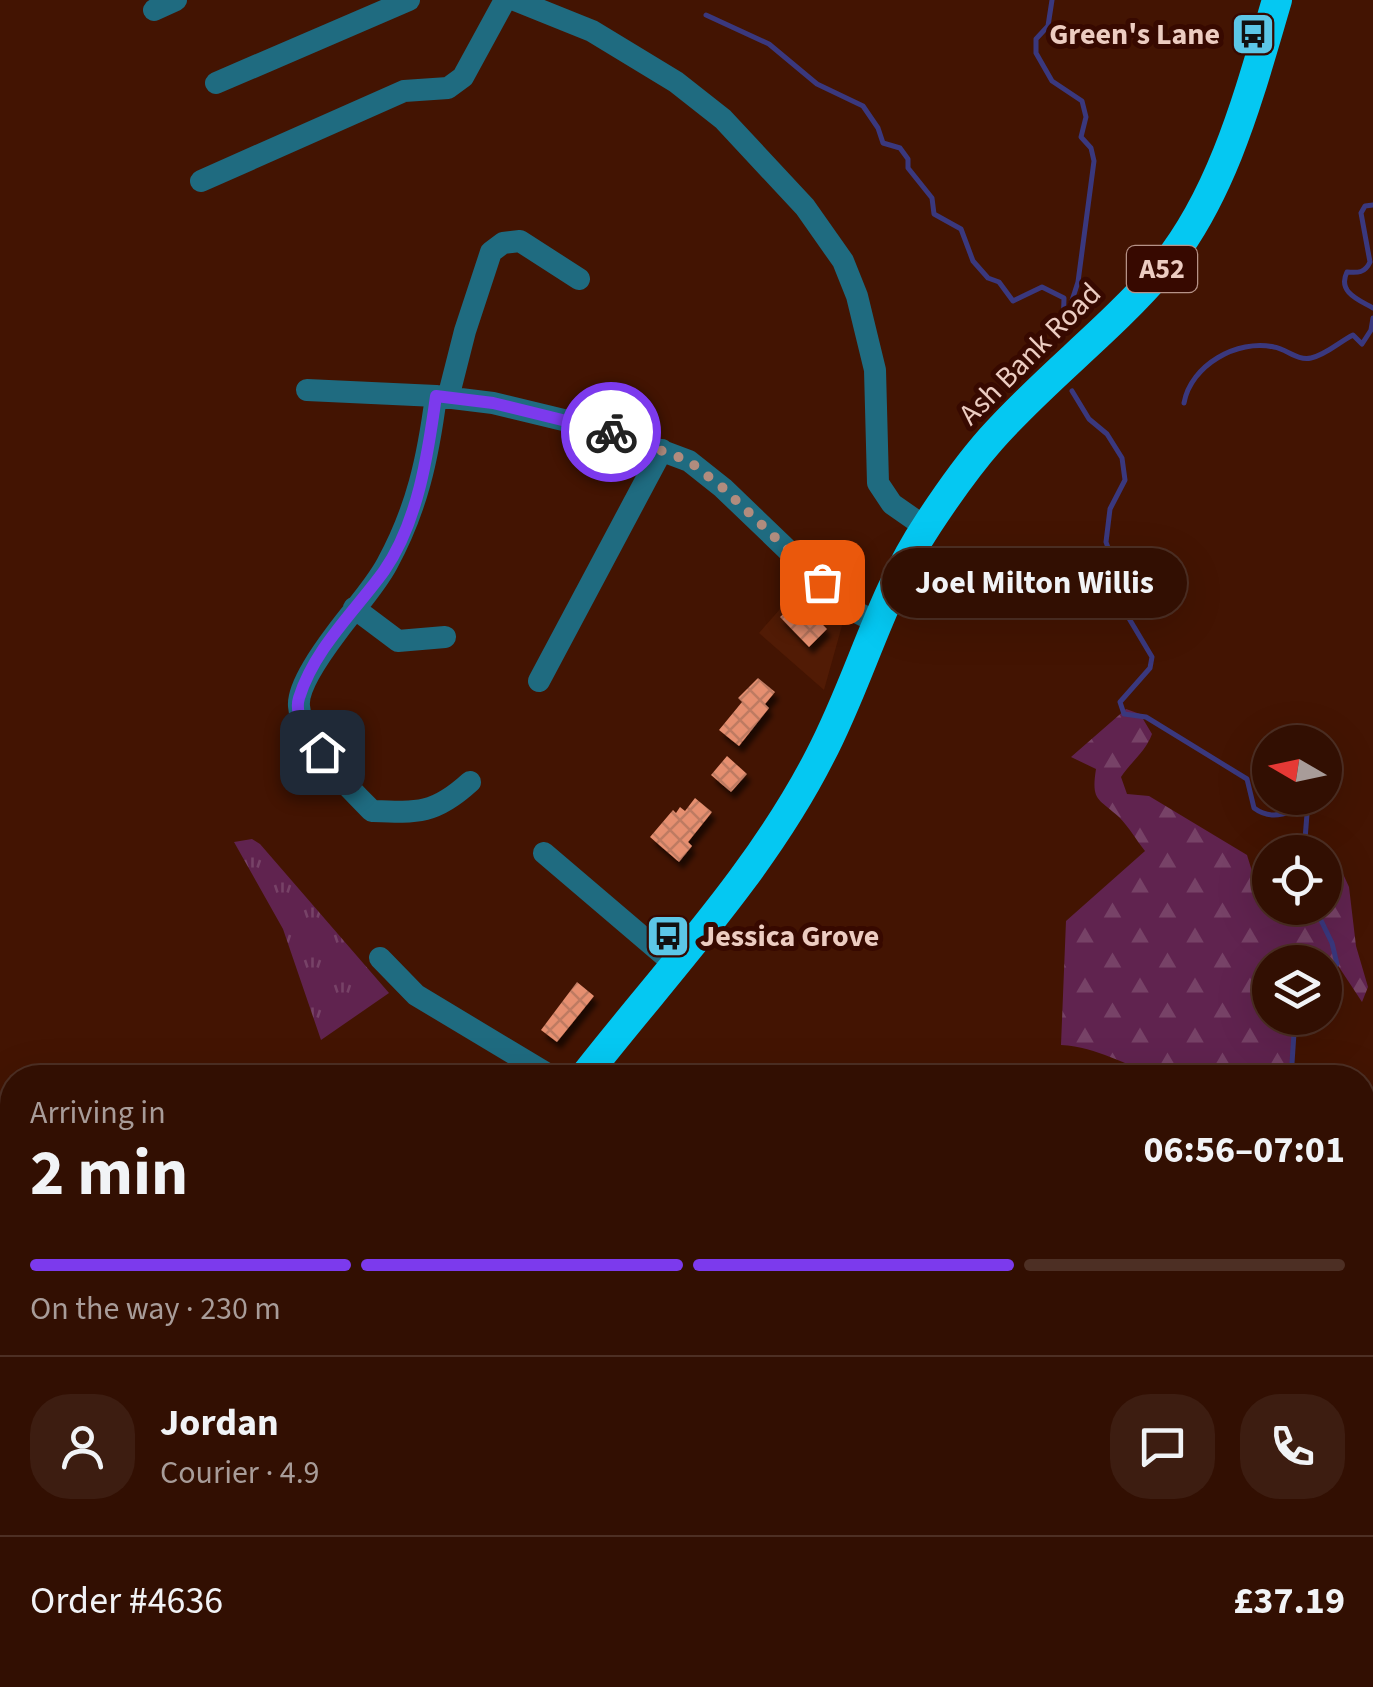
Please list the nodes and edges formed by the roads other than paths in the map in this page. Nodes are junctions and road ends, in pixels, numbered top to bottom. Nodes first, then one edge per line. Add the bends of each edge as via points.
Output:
1 (176, 0) edge
2 (408, 0) edge
3 (505, 0) edge
4 (515, 0) edge
5 (1278, 0) edge
6 (154, 10) dead end
7 (216, 84) dead end
8 (200, 181) dead end
9 (578, 280) dead end
10 (306, 390) dead end
11 (442, 397) junction
12 (662, 450) junction
13 (926, 528) junction
14 (354, 608) junction
15 (876, 622) junction
16 (434, 645) dead end
17 (539, 681) dead end
18 (470, 782) dead end
19 (544, 853) dead end
20 (380, 958) dead end
21 (673, 963) junction
22 (532, 1065) edge
23 (593, 1065) edge

1 - 6 street
2 - 7 street
3 - 8 street via 463,77 448,88 404,91
4 - 13 street via 592,31 676,82 724,120 806,206 857,296 875,370 878,483 892,504
5 - 13 highway, Ash Bank Road / A52 via 1234,134 1187,233 1163,268 992,438
9 - 11 street via 520,241 492,252
10 - 11 street via 335,400
11 - 12 street via 581,424
11 - 14 street via 415,505 386,568
12 - 15 street via 723,488 848,608
12 - 17 street
13 - 15 highway, Ash Bank Road / A52
14 - 16 street via 398,641
14 - 18 street via 316,661 298,702 304,728 372,811 428,811
15 - 21 highway, Ash Bank Road / A52 via 822,754 792,806
19 - 21 street
20 - 22 street via 416,995
21 - 23 highway, A52

